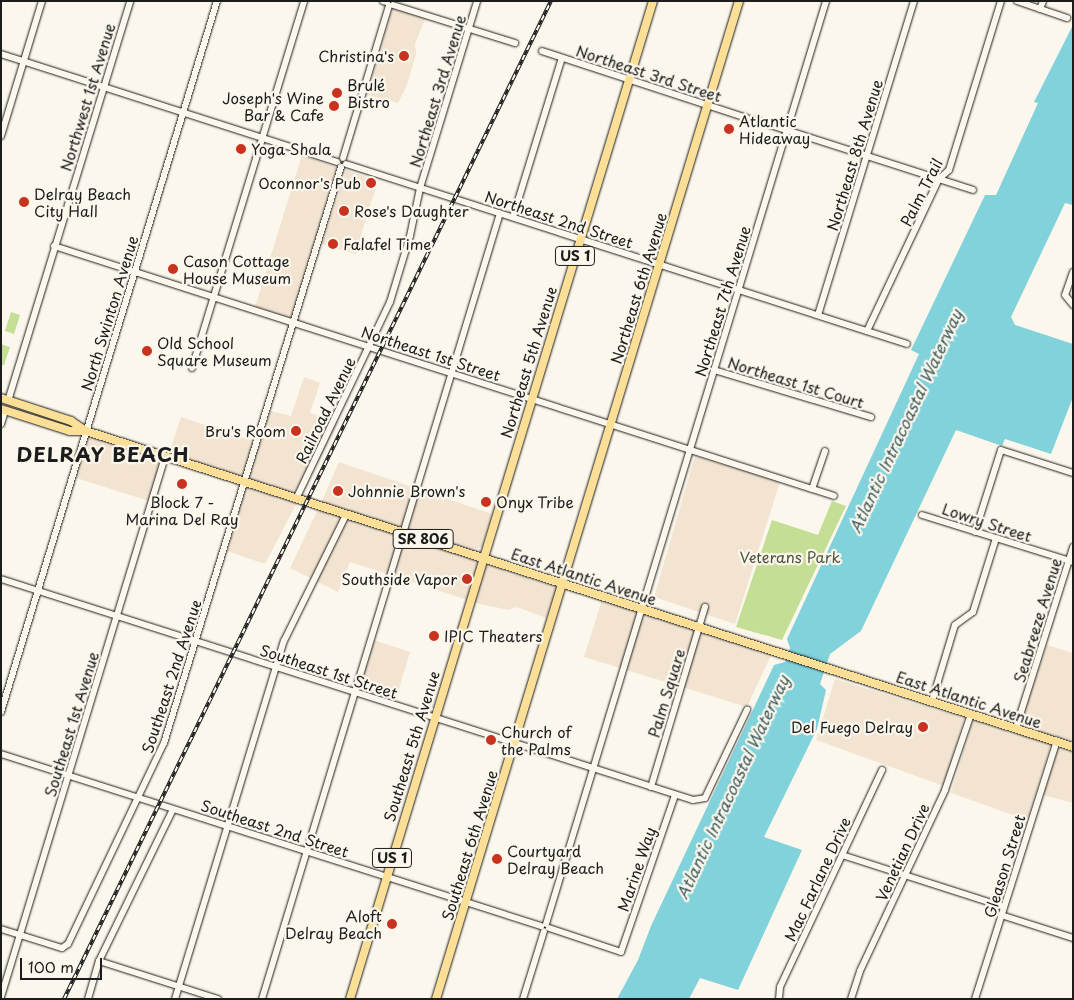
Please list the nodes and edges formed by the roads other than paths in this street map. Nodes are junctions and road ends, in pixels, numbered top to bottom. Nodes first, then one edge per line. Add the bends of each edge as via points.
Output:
1 (42, 1) edge
2 (130, 1) edge
3 (217, 1) edge
4 (304, 1) edge
5 (477, 1) edge
6 (652, 1) edge
7 (739, 1) edge
8 (826, 1) edge
9 (914, 1) edge
10 (1001, 1) edge
11 (1017, 1) edge
12 (1042, 1) edge
13 (389, 3) edge
14 (1040, 9) junction
15 (1067, 18) dead end
16 (469, 28) junction
17 (515, 43) dead end
18 (542, 51) dead end
19 (1, 54) edge
20 (562, 58) junction
21 (24, 61) junction
22 (629, 80) junction
23 (103, 87) junction
24 (707, 105) junction
25 (183, 112) junction
26 (747, 118) dead end
27 (755, 120) dead end
28 (787, 130) junction
29 (1, 136) edge
30 (262, 138) junction
31 (867, 156) junction
32 (342, 163) junction
33 (940, 179) junction
34 (420, 188) junction
35 (973, 190) dead end
36 (500, 213) junction
37 (513, 217) junction
38 (580, 239) junction
39 (54, 246) junction
40 (660, 264) junction
41 (134, 272) junction
42 (1073, 272) edge
43 (738, 290) junction
44 (214, 297) junction
45 (1073, 305) edge
46 (818, 315) junction
47 (293, 322) junction
48 (867, 331) junction
49 (907, 344) dead end
50 (369, 346) junction
51 (192, 368) dead end
52 (714, 370) junction
53 (452, 373) junction
54 (532, 397) junction
55 (4, 404) edge
56 (871, 418) dead end
57 (612, 423) junction
58 (1, 424) edge
59 (86, 431) junction
60 (690, 448) junction
61 (825, 451) dead end
62 (165, 457) junction
63 (1073, 472) edge
64 (244, 482) junction
65 (812, 489) junction
66 (834, 496) dead end
67 (296, 499) junction
68 (346, 515) junction
69 (922, 515) dead end
70 (975, 532) junction
71 (403, 533) junction
72 (996, 538) junction
73 (1073, 547) edge
74 (482, 558) junction
75 (1071, 562) edge
76 (1, 579) edge
77 (563, 583) junction
78 (38, 591) junction
79 (704, 607) dead end
80 (641, 609) junction
81 (117, 616) junction
82 (698, 627) junction
83 (196, 641) junction
84 (276, 666) junction
85 (355, 692) junction
86 (932, 701) junction
87 (747, 710) dead end
88 (1, 712) edge
89 (971, 714) junction
90 (434, 717) junction
91 (1016, 728) junction
92 (1057, 741) junction
93 (514, 743) junction
94 (1073, 747) edge
95 (1, 754) edge
96 (592, 769) junction
97 (882, 770) dead end
98 (68, 776) junction
99 (651, 787) junction
100 (675, 795) junction
101 (140, 798) junction
102 (172, 809) junction
103 (227, 826) junction
104 (306, 851) junction
105 (842, 855) junction
106 (905, 876) junction
107 (386, 877) junction
108 (466, 902) junction
109 (1004, 907) junction
110 (1001, 915) junction
111 (545, 927) junction
112 (1, 929) edge
113 (20, 935) junction
114 (1073, 938) edge
115 (621, 952) joint
116 (99, 960) junction
117 (178, 986) junction
118 (1, 997) edge
119 (88, 999) edge
120 (175, 999) edge
121 (218, 999) edge
122 (262, 999) edge
123 (350, 999) edge
124 (436, 999) edge
125 (523, 999) edge
126 (780, 999) edge
127 (851, 999) edge
128 (975, 999) edge

1 - 21 street
2 - 23 street, Northwest 1st Avenue
3 - 25 street, North Swinton Avenue
4 - 30 street
5 - 16 street, Northeast 3rd Avenue
6 - 22 main road, Northeast 5th Avenue / US 1
7 - 24 main road, Northeast 6th Avenue
8 - 28 street, Northeast 7th Avenue
9 - 31 street, Northeast 8th Avenue
10 - 33 street, Palm Trail via 950,166
11 - 14 street
12 - 14 street
13 - 16 street
13 - 32 street, Southeast 2nd Avenue
14 - 15 street
16 - 17 street
16 - 34 street, Northeast 3rd Avenue
18 - 20 street, Northeast 3rd Street
19 - 21 street, Northeast 2nd Street
20 - 22 street, Northeast 3rd Street
20 - 37 street
21 - 23 street, Northeast 2nd Street
21 - 29 street
22 - 24 street, Northeast 3rd Street
22 - 38 main road, Northeast 5th Avenue / US 1
23 - 25 street, Northeast 2nd Street
23 - 39 street, Northwest 1st Avenue
24 - 26 street, Northeast 3rd Street
24 - 40 main road, Northeast 6th Avenue
25 - 30 street, Northeast 2nd Street
25 - 41 street, North Swinton Avenue
27 - 28 street
28 - 31 street
28 - 43 street, Northeast 7th Avenue
30 - 32 street, Northeast 2nd Street
30 - 44 street
31 - 33 street
31 - 46 street, Northeast 8th Avenue
32 - 34 street, Northeast 2nd Street
32 - 47 street, Southeast 2nd Avenue
33 - 35 street
33 - 48 street, Palm Trail
34 - 36 street, Northeast 2nd Street
34 - 50 street, Railroad Avenue via 410,236 390,302
36 - 37 street, Northeast 2nd Street
36 - 53 street
37 - 38 street, Northeast 2nd Street
38 - 40 street, Northeast 2nd Street
38 - 54 main road, Northeast 5th Avenue / US 1
39 - 41 street, Northeast 1st Street
39 - 55 street, Northwest 1st Avenue
40 - 43 street, Northeast 2nd Street
40 - 57 main road, Northeast 6th Avenue
41 - 44 street, Northeast 1st Street
41 - 59 street, North Swinton Avenue
42 - 45 street via 1065,295
43 - 46 street, Northeast 2nd Street
43 - 52 street, Northeast 7th Avenue
44 - 47 street, Northeast 1st Street
44 - 51 street
46 - 48 street, Northeast 2nd Street
47 - 50 street, Northeast 1st Street
47 - 64 street, Southeast 2nd Avenue
48 - 49 street, Northeast 2nd Street
50 - 53 street, Northeast 1st Street
50 - 67 street, Railroad Avenue
52 - 56 street, Northeast 1st Court
52 - 60 street, Northeast 7th Avenue
53 - 54 street, Northeast 1st Street
53 - 71 street
54 - 57 street, Northeast 1st Street
54 - 74 main road, Northeast 5th Avenue / US 1
55 - 58 street, Northwest 1st Avenue
55 - 59 main road, SR 806 via 70,430
55 - 59 main road, SR 806 via 23,406 71,421
57 - 60 street, Northeast 1st Street
57 - 77 main road, Northeast 6th Avenue
59 - 62 main road, East Atlantic Avenue / SR 806
59 - 78 street, North Swinton Avenue
60 - 65 street, Northeast 1st Street
60 - 80 street, Northeast 7th Avenue
61 - 65 street
62 - 64 main road, East Atlantic Avenue / SR 806
62 - 81 street, Southeast 1st Avenue
63 - 70 street via 1001,450
64 - 67 main road, East Atlantic Avenue / SR 806
64 - 83 street, Southeast 2nd Avenue
65 - 66 street, Northeast 1st Street
67 - 68 main road, East Atlantic Avenue / SR 806
68 - 71 main road, East Atlantic Avenue / SR 806
68 - 84 street via 284,641
69 - 70 street, Lowry Street
70 - 72 street, Lowry Street
71 - 74 main road, East Atlantic Avenue / SR 806
71 - 85 street
72 - 75 street, Lowry Street
72 - 86 street via 971,616 955,624
73 - 75 street, Seabreeze Avenue
74 - 77 main road, East Atlantic Avenue / SR 806
74 - 90 main road, Southeast 5th Avenue / US 1
75 - 91 street, Seabreeze Avenue
76 - 78 street, Southeast 1st Street
77 - 80 main road, East Atlantic Avenue / SR 806
77 - 93 main road, Southeast 6th Avenue
78 - 81 street, Southeast 1st Street
78 - 88 street, North Swinton Avenue
79 - 82 street, Palm Square
80 - 82 main road, East Atlantic Avenue / SR 806
80 - 96 street, Northeast 7th Avenue
81 - 83 street, Southeast 1st Street
81 - 98 street, Southeast 1st Avenue
82 - 86 main road, East Atlantic Avenue / SR 806
82 - 99 street, Palm Square
83 - 84 street, Southeast 1st Street
83 - 101 street, Southeast 2nd Avenue via 164,743
84 - 85 street, Southeast 1st Street
84 - 103 street
85 - 90 street, Southeast 1st Street
85 - 104 street
86 - 89 main road, East Atlantic Avenue / SR 806
87 - 100 street, Southeast 1st Street via 705,798 699,800
89 - 91 main road, East Atlantic Avenue / SR 806
89 - 106 street, Venetian Drive via 945,790
90 - 93 street, Southeast 1st Street
90 - 107 main road, Southeast 5th Avenue / US 1
91 - 92 main road, East Atlantic Avenue / SR 806
92 - 94 main road, East Atlantic Avenue / SR 806
92 - 109 street, Gleason Street
93 - 96 street, Southeast 1st Street
93 - 108 main road, Southeast 6th Avenue
95 - 98 street, Southeast 2nd Street
96 - 99 street, Southeast 1st Street
96 - 111 street, Northeast 7th Avenue
97 - 105 street, Mac Farlane Drive
98 - 101 street, Southeast 2nd Street
98 - 113 street, Southeast 1st Avenue
99 - 100 street, Southeast 1st Street
100 - 115 street, Marine Way
101 - 102 street, Southeast 2nd Street
101 - 113 street, Southeast 2nd Avenue via 68,944 62,948
102 - 103 street, Southeast 2nd Street
102 - 116 street
103 - 104 street, Southeast 2nd Street
103 - 117 street
104 - 107 street, Southeast 2nd Street
104 - 122 street
105 - 106 street
105 - 126 street, Mac Farlane Drive via 780,987
106 - 109 street
106 - 127 street, Venetian Drive via 860,971
107 - 108 street, Southeast 2nd Street
107 - 123 main road, Southeast 5th Avenue / US 1
108 - 111 street, Southeast 2nd Street
108 - 124 main road, Southeast 6th Avenue
109 - 110 street, Gleason Street
110 - 114 street
110 - 128 street, Gleason Street
111 - 115 street, Southeast 2nd Street
111 - 125 street, Northeast 7th Avenue
112 - 113 street
113 - 118 street, Southeast 1st Avenue
116 - 117 street
116 - 119 street
117 - 120 street
117 - 121 street

